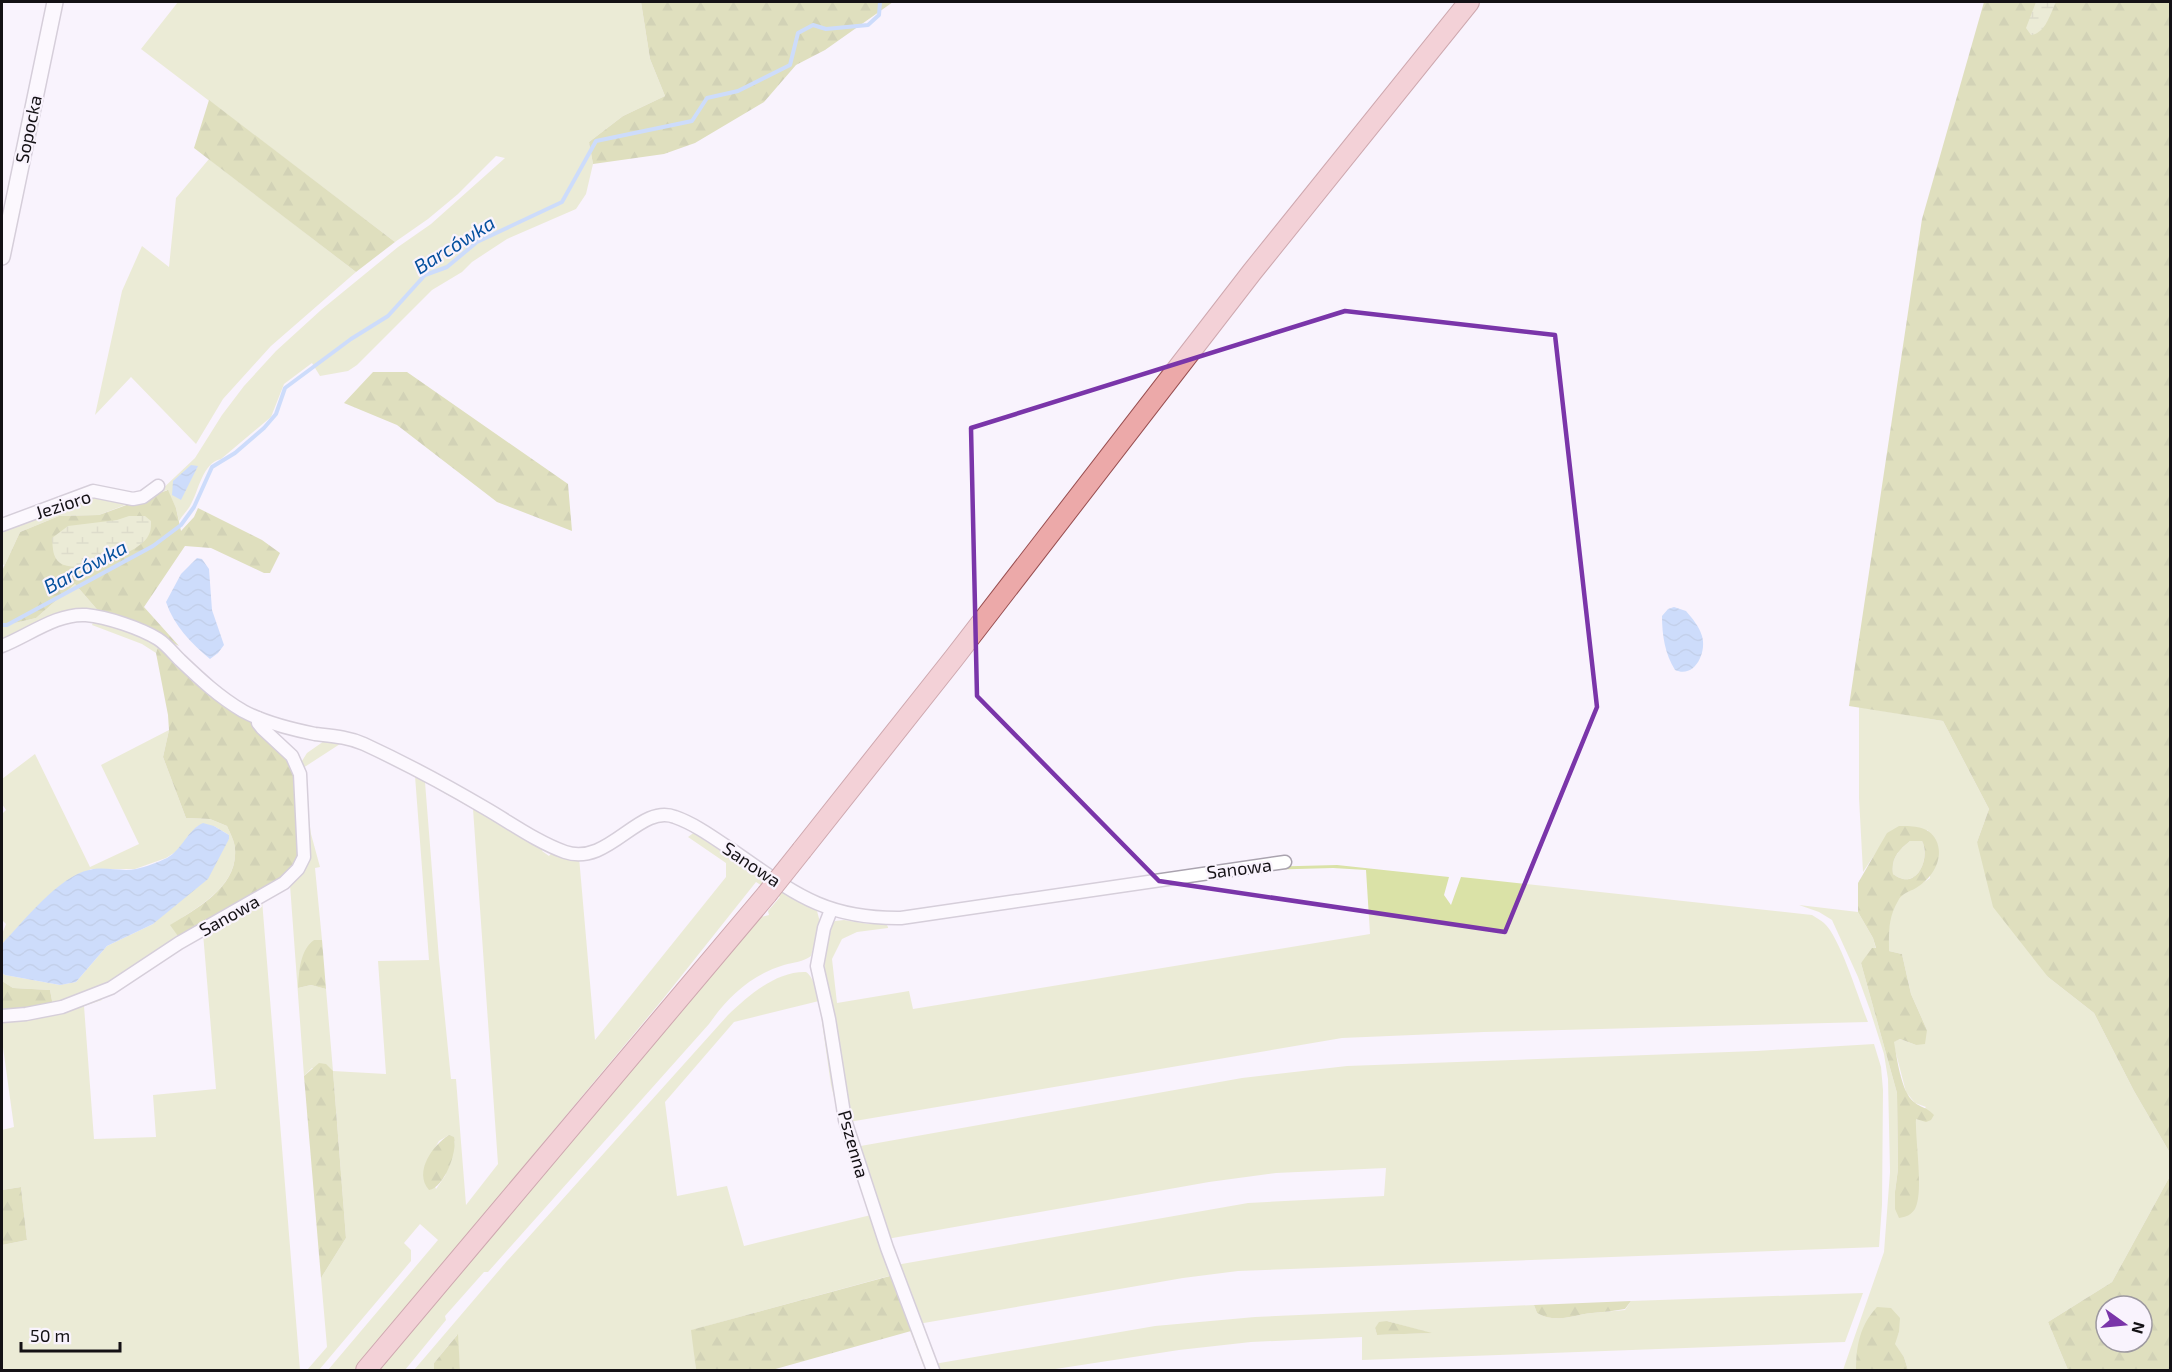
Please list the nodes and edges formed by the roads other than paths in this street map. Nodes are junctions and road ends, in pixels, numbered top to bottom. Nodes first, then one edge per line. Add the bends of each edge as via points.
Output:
1 (55, 2) edge
2 (1468, 2) edge
3 (2, 257) edge
4 (158, 486) dead end
5 (2, 525) edge
6 (2, 646) edge
7 (258, 718) junction
8 (1285, 862) dead end
9 (831, 910) junction
10 (2, 1016) edge
11 (366, 1371) edge
12 (933, 1371) edge

1 - 3 street, Sopocka
2 - 11 main road, bridge via 802,850
4 - 5 street, Jezioro via 133,499 93,491
6 - 7 street, Sanowa via 61,618 85,615 116,622 158,640 226,701
7 - 9 street, Sanowa via 295,730 363,743 460,793 546,844 577,855 601,849 651,816 674,816 796,894
7 - 10 street, Sanowa via 262,728 291,756 300,774 304,856 298,869 284,884 179,943 111,988 62,1007
8 - 9 street, Sanowa via 901,918 853,916
9 - 12 street, Pszenna via 817,966 845,1120

